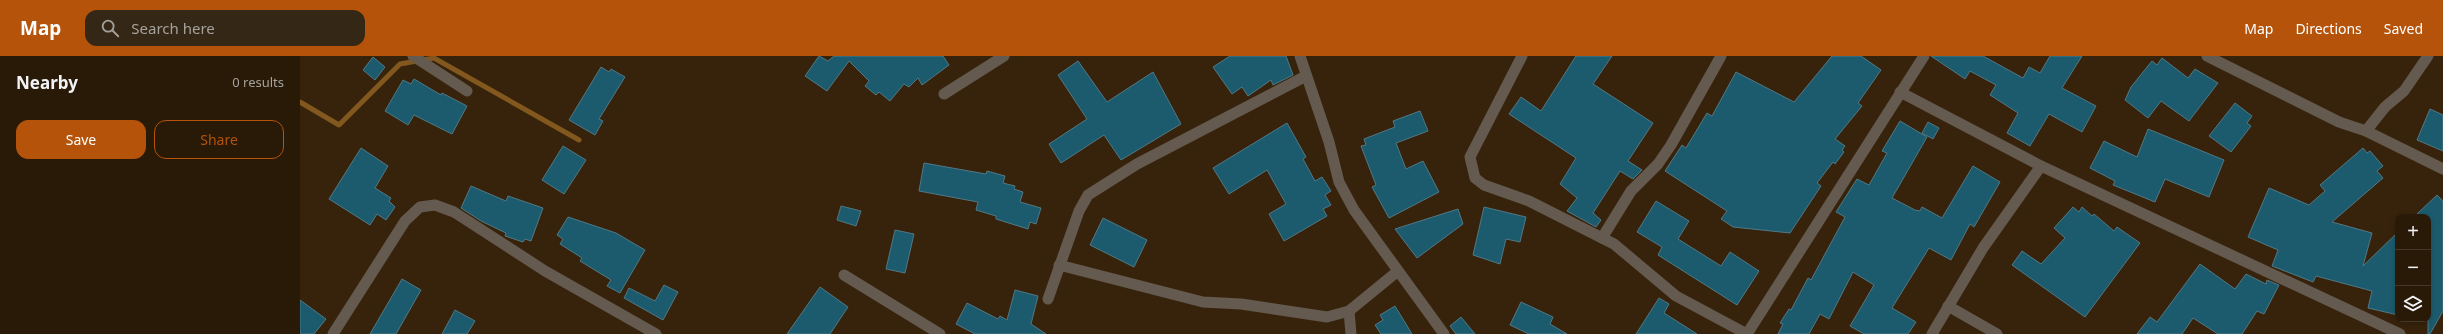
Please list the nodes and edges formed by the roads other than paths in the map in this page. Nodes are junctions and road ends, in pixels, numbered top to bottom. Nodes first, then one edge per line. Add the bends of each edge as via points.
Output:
1 (413, 56) edge
2 (1004, 56) edge
3 (1300, 56) edge
4 (1522, 56) edge
5 (1721, 56) edge
6 (1924, 56) edge
7 (2207, 56) edge
8 (2428, 56) edge
9 (1306, 76) junction
10 (466, 91) dead end
11 (1900, 92) junction
12 (944, 94) dead end
13 (2366, 131) junction
14 (2041, 166) junction
15 (2443, 169) edge
16 (1602, 238) junction
17 (1059, 265) junction
18 (1398, 271) junction
19 (844, 275) dead end
20 (1048, 299) dead end
21 (1948, 306) junction
22 (1349, 311) junction
23 (333, 334) edge
24 (656, 334) edge
25 (940, 334) edge
26 (1352, 334) edge
27 (1444, 334) edge
28 (1747, 334) edge
29 (1932, 334) edge
30 (1997, 334) edge
31 (2400, 334) edge

1 - 10 street
2 - 12 street
3 - 9 street
4 - 16 street via 1470,157 1472,172 1484,185 1529,201
5 - 16 street via 1671,145 1658,164 1631,191
6 - 11 street
7 - 13 street via 2339,122
8 - 13 street via 2404,91 2385,107
9 - 17 street via 1101,185 1082,203
9 - 18 street via 1329,142 1339,182 1354,210
11 - 14 street
11 - 28 street
13 - 15 street
14 - 21 street via 1983,248
14 - 31 street
16 - 28 street via 1614,244 1676,296
17 - 20 street
17 - 22 street via 1203,302 1241,304 1319,317 1335,316
18 - 22 street
18 - 27 street
19 - 25 street
21 - 29 street
21 - 30 street
22 - 26 street
23 - 24 street via 405,221 420,207 435,204 454,212 545,271

